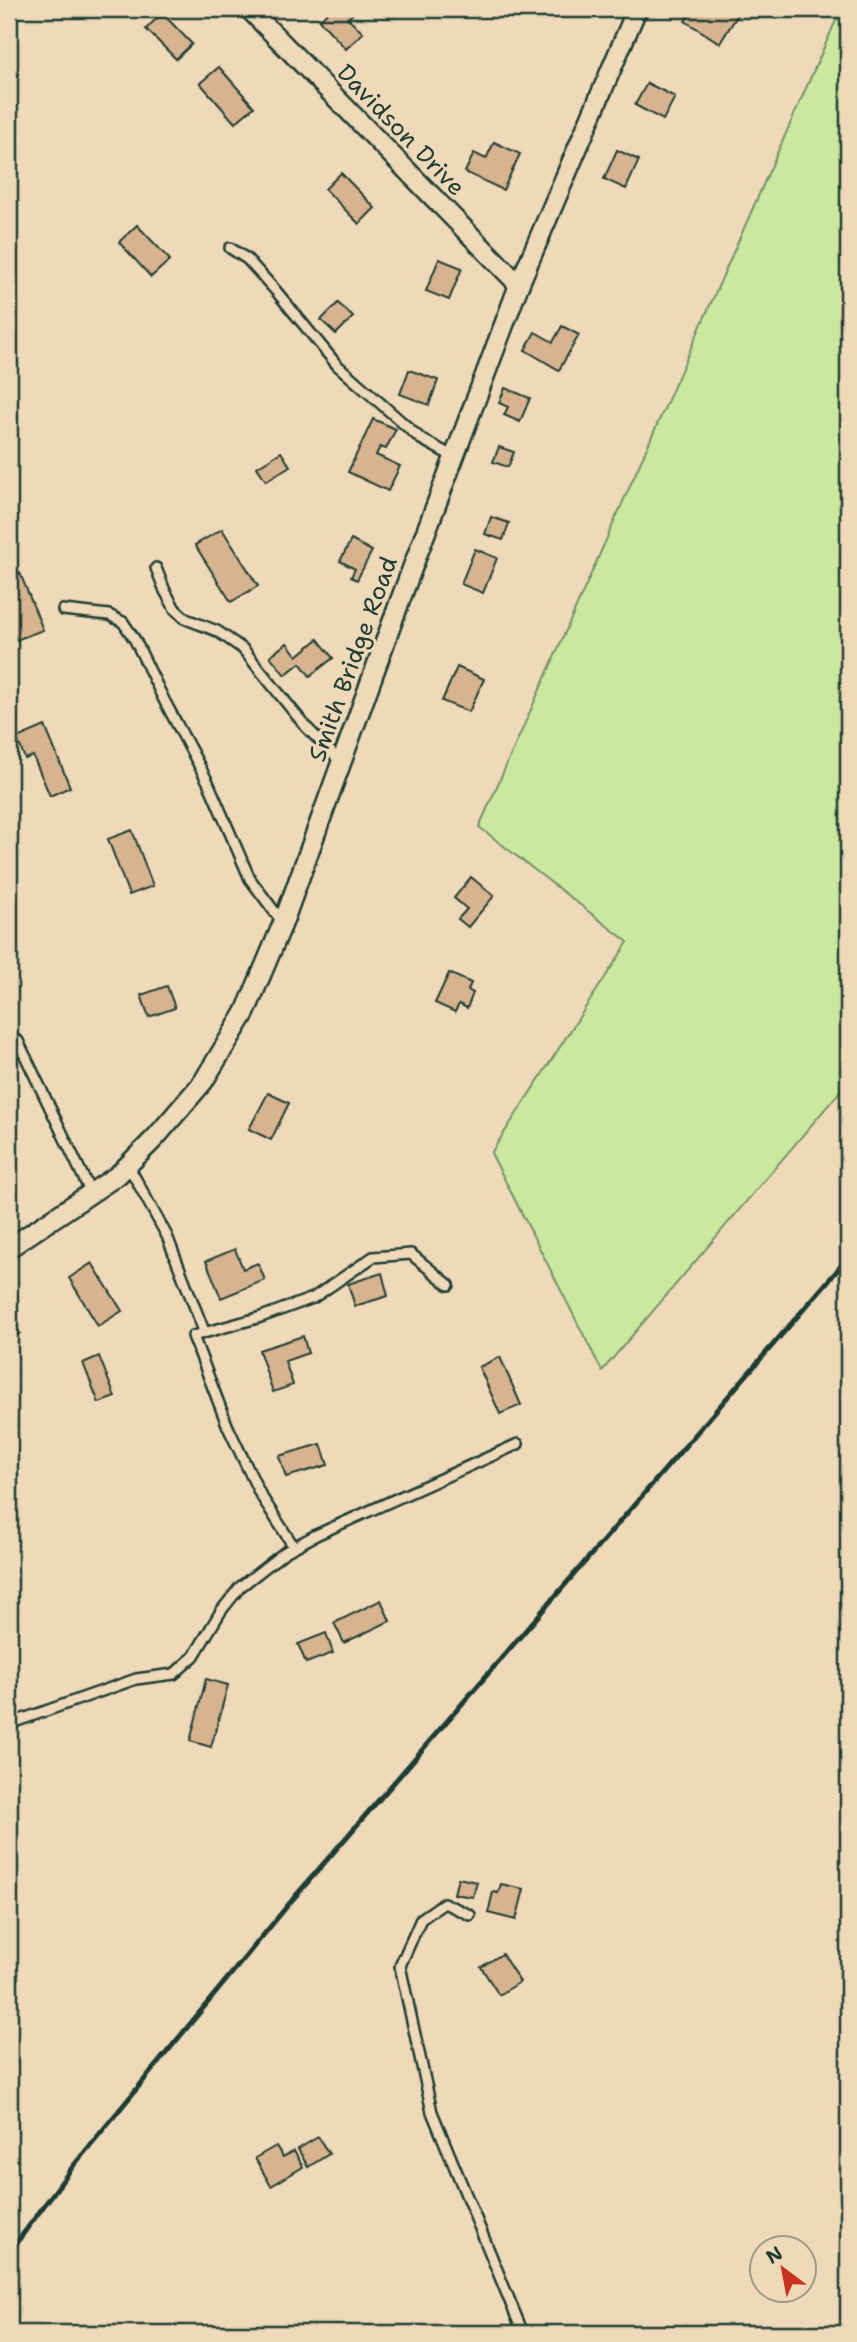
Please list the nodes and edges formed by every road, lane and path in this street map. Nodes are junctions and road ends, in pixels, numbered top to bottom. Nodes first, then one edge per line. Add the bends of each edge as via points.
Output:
1 (249, 9) edge
2 (637, 9) edge
3 (230, 248) dead end
4 (519, 285) junction
5 (454, 457) junction
6 (156, 568) dead end
7 (63, 610) dead end
8 (341, 762) junction
9 (283, 923) junction
10 (18, 1041) dead end
11 (128, 1165) junction
12 (91, 1193) junction
13 (9, 1248) edge
14 (449, 1284) dead end
15 (204, 1331) junction
16 (518, 1444) dead end
17 (294, 1547) junction
18 (9, 1724) edge
19 (470, 1915) dead end
20 (523, 2333) edge

1 - 4 street, Davidson Drive
2 - 4 street, Smith Bridge Road
3 - 5 lane via 247,259 337,365 421,439
4 - 5 street, Smith Bridge Road
5 - 8 street, Smith Bridge Road
6 - 8 lane via 175,609 243,649 306,727
7 - 9 lane via 109,615 123,622 208,782 250,879
8 - 9 street, Smith Bridge Road
9 - 11 street, Smith Bridge Road via 245,1013 203,1082
10 - 12 lane
11 - 12 street, Smith Bridge Road
11 - 15 lane via 167,1236
12 - 13 street, Smith Bridge Road
14 - 15 lane via 411,1254 373,1256 313,1298
15 - 17 lane via 193,1336 228,1427 260,1494
16 - 17 lane
17 - 18 lane via 240,1587 194,1656 174,1674 136,1679
19 - 20 lane via 443,1903 421,1919 400,1966 432,2112

